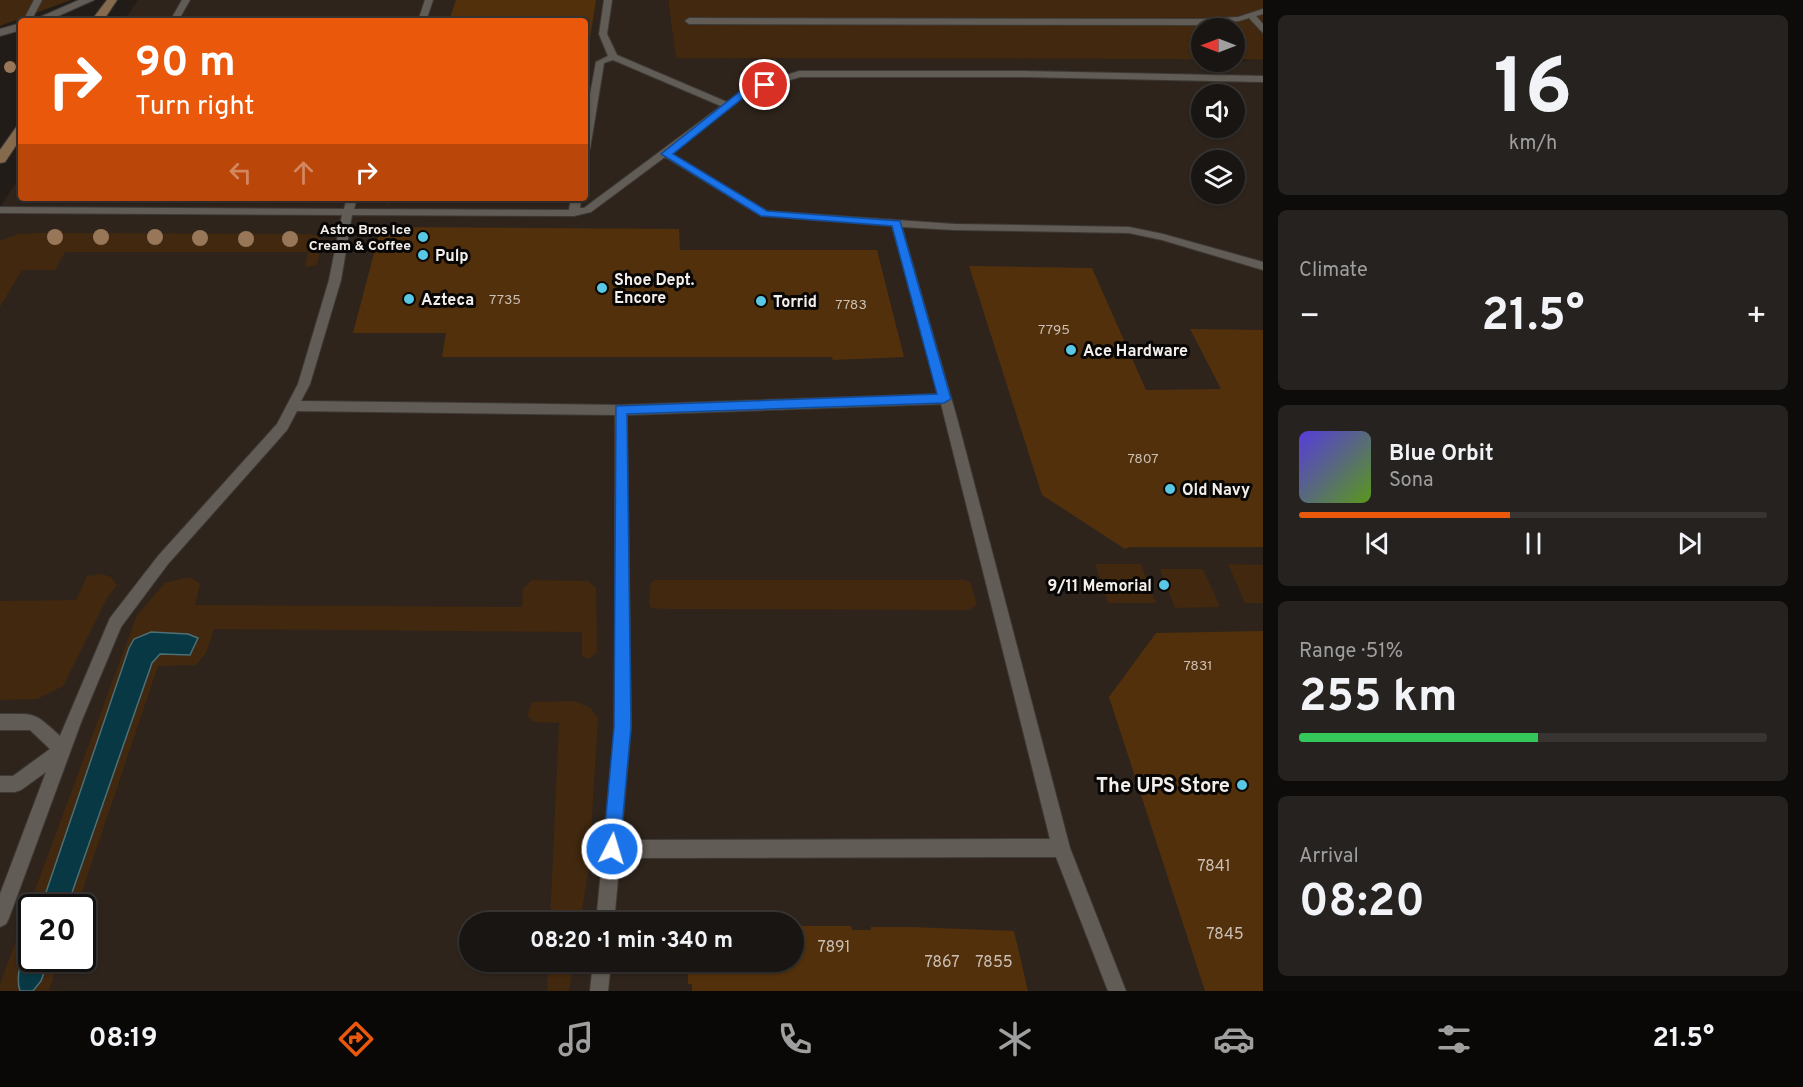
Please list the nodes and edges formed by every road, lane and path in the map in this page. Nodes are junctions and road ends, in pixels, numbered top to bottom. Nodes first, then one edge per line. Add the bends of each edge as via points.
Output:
1 (38, 0) edge
2 (89, 0) edge
3 (112, 0) edge
4 (186, 0) edge
5 (429, 0) edge
6 (608, 0) edge
7 (1263, 11) edge
8 (1251, 15) junction
9 (29, 18) edge
10 (44, 18) edge
11 (99, 18) edge
12 (176, 18) edge
13 (423, 18) edge
14 (689, 21) dead end
15 (18, 27) edge
16 (1263, 30) edge
17 (0, 33) edge
18 (613, 57) junction
19 (1263, 79) edge
20 (727, 105) junction
21 (588, 132) edge
22 (18, 133) edge
23 (666, 154) junction
24 (0, 159) edge
25 (576, 201) edge
26 (350, 205) edge
27 (0, 210) edge
28 (574, 213) junction
29 (896, 223) junction
30 (1263, 266) edge
31 (944, 399) junction
32 (293, 406) junction
33 (621, 410) junction
34 (0, 722) edge
35 (63, 750) junction
36 (0, 784) edge
37 (1061, 848) junction
38 (612, 849) junction
39 (606, 912) edge
40 (0, 918) edge
41 (601, 972) edge
42 (599, 991) edge
43 (1117, 991) edge

1 - 9 lane
2 - 10 street
3 - 11 main road
4 - 12 lane
5 - 13 lane
6 - 18 lane via 603,34
7 - 8 lane
8 - 14 lane via 1202,22
8 - 16 lane
15 - 17 street
18 - 20 lane
18 - 21 lane via 600,62
19 - 20 lane via 799,74 748,90
20 - 23 lane
22 - 24 main road
23 - 28 lane via 587,210
23 - 29 lane via 765,214
25 - 28 lane
26 - 27 lane
26 - 28 lane
26 - 32 lane via 335,280 304,384
29 - 30 lane via 987,229 1129,230
29 - 31 lane
31 - 33 lane
31 - 37 lane
32 - 33 lane
32 - 35 lane via 282,427 163,560 115,623
33 - 38 lane via 622,727
34 - 35 lane via 33,722
35 - 36 lane via 15,784
35 - 40 lane
37 - 38 lane
37 - 43 lane
38 - 39 lane
41 - 42 lane

